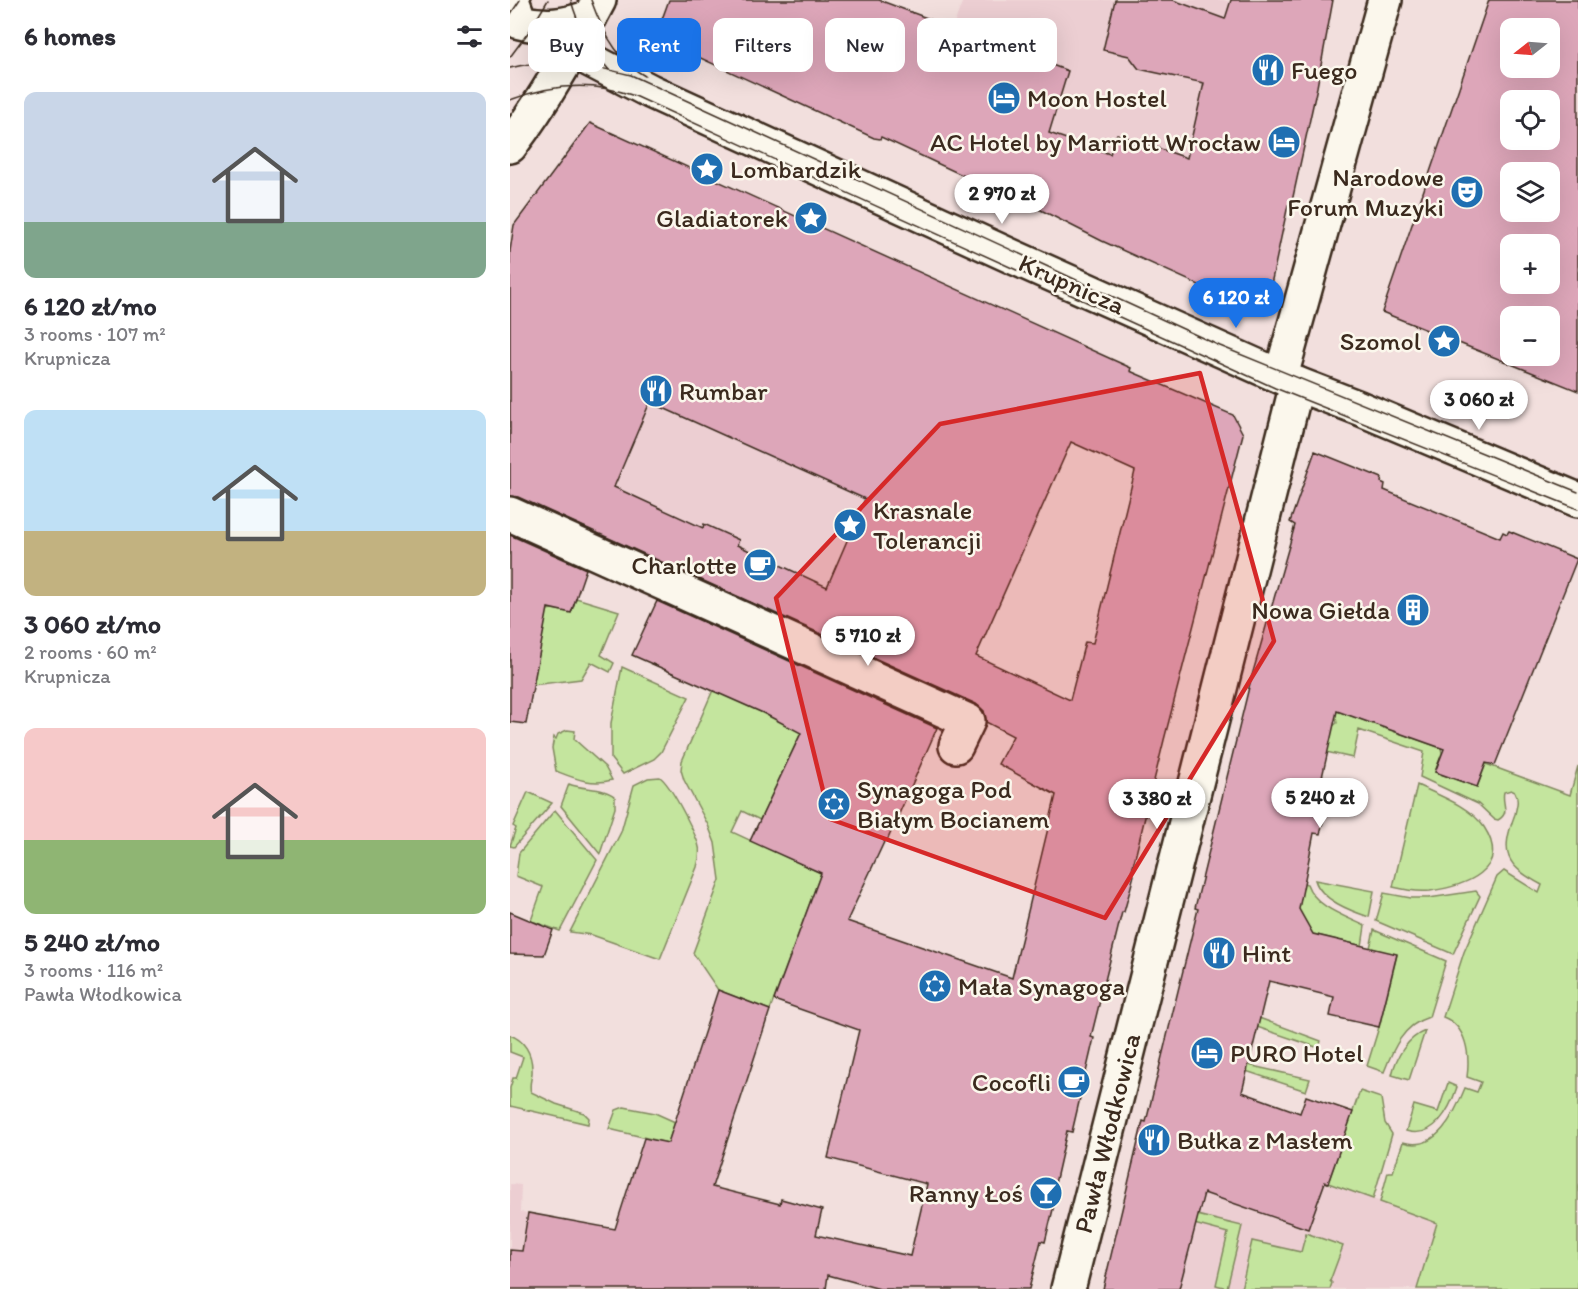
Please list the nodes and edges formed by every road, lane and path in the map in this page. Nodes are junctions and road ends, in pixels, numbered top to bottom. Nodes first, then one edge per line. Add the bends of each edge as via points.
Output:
1 (512, 0) edge
2 (1385, 0) edge
3 (595, 9) edge
4 (605, 68) edge
5 (560, 72) edge
6 (510, 146) edge
7 (1289, 380) junction
8 (1578, 501) edge
9 (510, 514) edge
10 (956, 746) dead end
11 (1068, 1289) edge

1 - 3 street via 520,22 535,26 570,24
2 - 7 street, Pawła Włodkowica
4 - 7 street, Krupnicza via 859,187
5 - 6 street
7 - 8 street, Krupnicza
7 - 11 street, Pawła Włodkowica via 1283,434
9 - 10 street via 968,721

